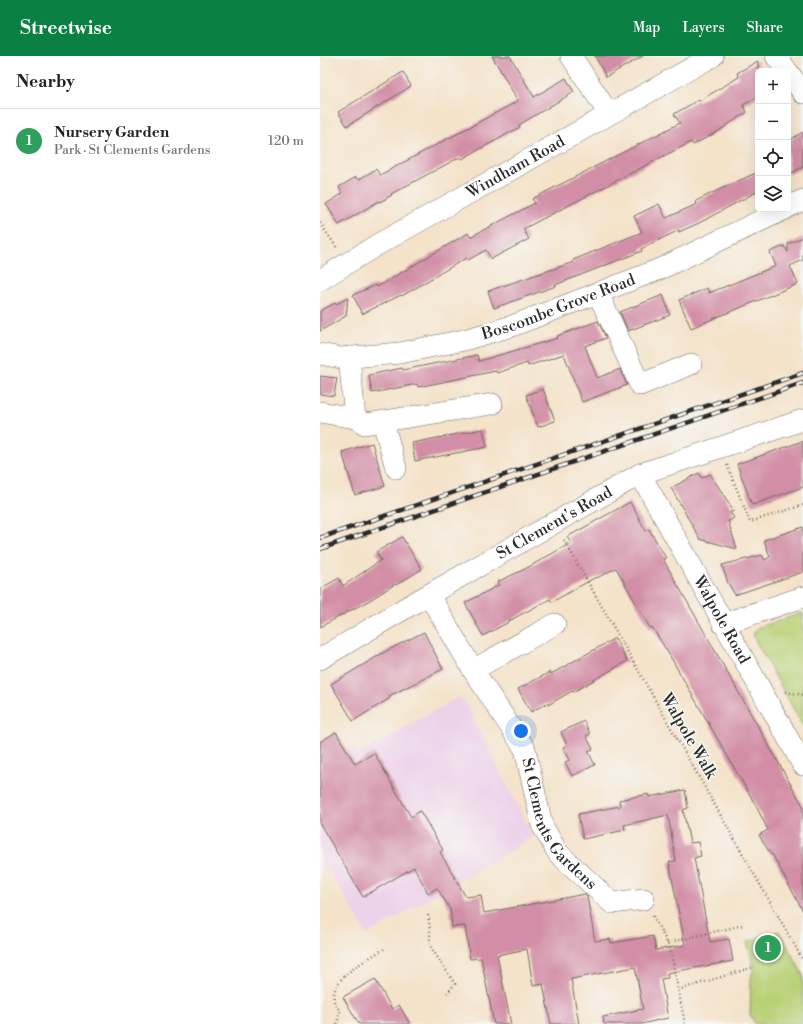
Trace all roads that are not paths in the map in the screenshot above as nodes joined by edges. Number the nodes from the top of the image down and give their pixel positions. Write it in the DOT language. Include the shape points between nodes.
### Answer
graph roads {
  1 [pos="570,56"];
  2 [pos="713,56"];
  3 [pos="776,56"];
  4 [pos="785,68"];
  5 [pos="791,76"];
  6 [pos="803,93"];
  7 [pos="609,114"];
  8 [pos="803,200"];
  9 [pos="791,206"];
  10 [pos="779,212"];
  11 [pos="320,280"];
  12 [pos="598,293"];
  13 [pos="320,354"];
  14 [pos="349,357"];
  15 [pos="691,364"];
  16 [pos="492,404"];
  17 [pos="320,412"];
  18 [pos="355,418"];
  19 [pos="803,420"];
  20 [pos="383,422"];
  21 [pos="396,468"];
  22 [pos="640,474"];
  23 [pos="429,595"];
  24 [pos="803,597"];
  25 [pos="556,624"];
  26 [pos="723,624"];
  27 [pos="320,659"];
  28 [pos="473,670"];
  29 [pos="803,765"];
  30 [pos="644,899"];
  1 -- 7 [label="street"];
  2 -- 7 [label="street, Windham Road"];
  3 -- 4 [label="street"];
  5 -- 6 [label="street"];
  7 -- 11 [label="street, Windham Road"];
  8 -- 9 [label="street"];
  10 -- 12 [label="street, Boscombe Grove Road" via="660,269"];
  12 -- 14 [label="street, Boscombe Grove Road" via="512,326 464,340 400,353"];
  12 -- 15 [label="street" via="640,385"];
  13 -- 14 [label="street, Boscombe Grove Road"];
  14 -- 18 [label="street"];
  16 -- 20 [label="street"];
  17 -- 18 [label="street"];
  18 -- 20 [label="street" via="365,424"];
  19 -- 22 [label="street, St Clement's Road"];
  20 -- 21 [label="street"];
  22 -- 23 [label="street, St Clement's Road"];
  22 -- 26 [label="street, Walpole Road"];
  23 -- 27 [label="street, St Clement's Road"];
  23 -- 28 [label="street, St Clements Gardens"];
  24 -- 26 [label="street"];
  25 -- 28 [label="street"];
  26 -- 29 [label="street, Walpole Road"];
  28 -- 30 [label="street, St Clements Gardens" via="525,749 542,825 558,853 612,903"];
}
